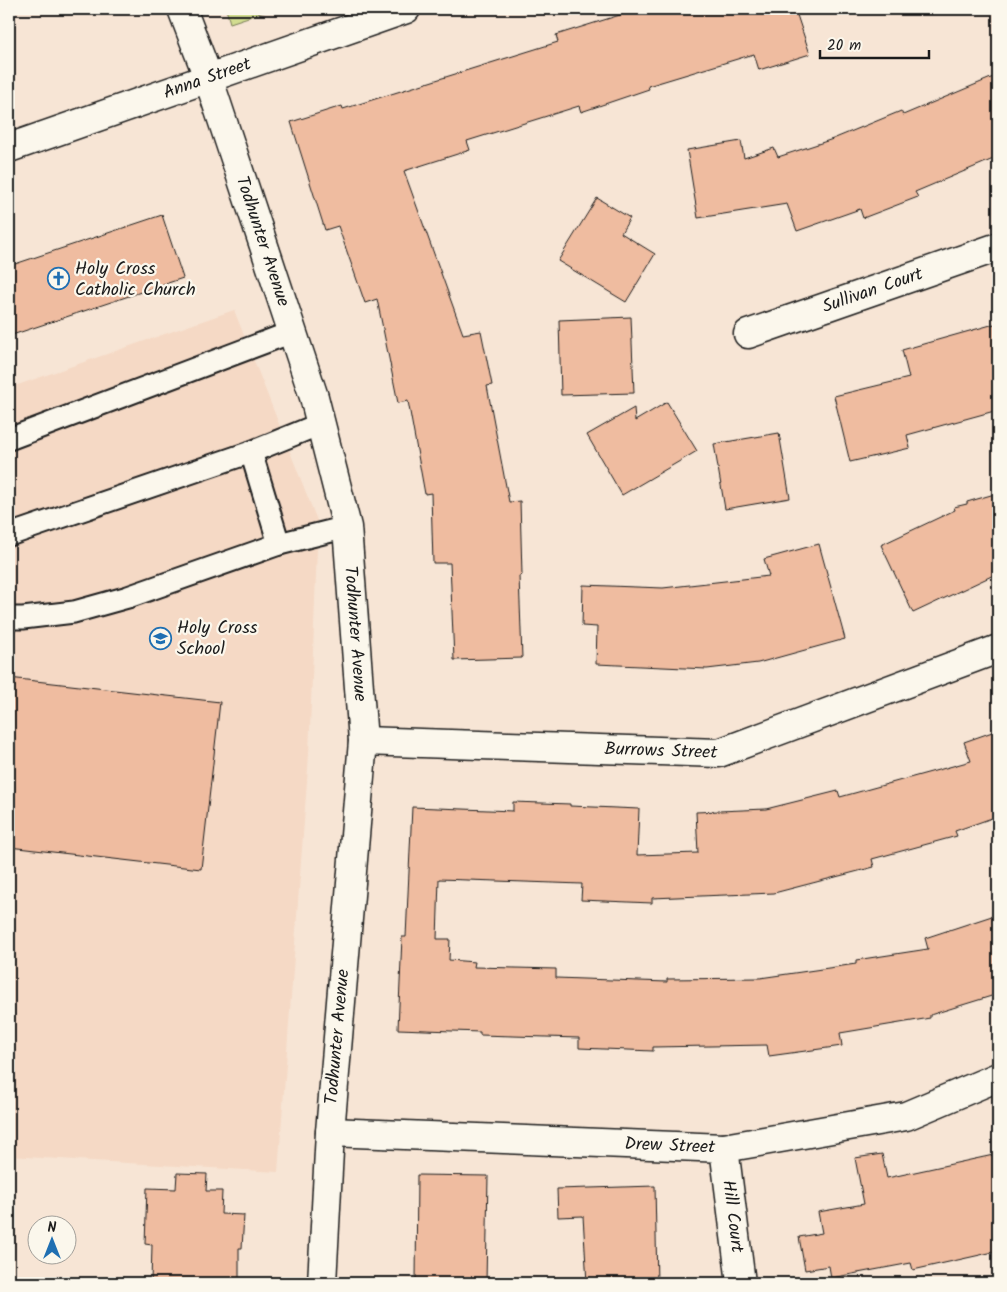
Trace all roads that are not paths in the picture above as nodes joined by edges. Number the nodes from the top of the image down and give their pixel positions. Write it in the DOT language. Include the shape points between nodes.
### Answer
graph roads {
  1 [pos="182,9"];
  2 [pos="406,9"];
  3 [pos="208,77"];
  4 [pos="9,148"];
  5 [pos="998,247"];
  6 [pos="292,332"];
  7 [pos="748,334"];
  8 [pos="320,424"];
  9 [pos="9,439"];
  10 [pos="251,452"];
  11 [pos="347,527"];
  12 [pos="9,535"];
  13 [pos="279,544"];
  14 [pos="9,618"];
  15 [pos="998,649"];
  16 [pos="363,741"];
  17 [pos="998,1077"];
  18 [pos="330,1132"];
  19 [pos="724,1148"];
  20 [pos="322,1283"];
  21 [pos="741,1283"];
  1 -- 3 [label="street, Todhunter Avenue"];
  2 -- 3 [label="street, Anna Street"];
  3 -- 4 [label="street, Anna Street"];
  3 -- 6 [label="street, Todhunter Avenue"];
  5 -- 7 [label="street, Sullivan Court"];
  6 -- 8 [label="street, Todhunter Avenue"];
  6 -- 9 [label="lane"];
  8 -- 10 [label="lane"];
  8 -- 11 [label="street, Todhunter Avenue"];
  10 -- 12 [label="lane"];
  10 -- 13 [label="lane"];
  11 -- 13 [label="lane"];
  11 -- 16 [label="street, Todhunter Avenue"];
  13 -- 14 [label="lane" via="128,597 74,612"];
  15 -- 16 [label="street, Burrows Street" via="719,753"];
  16 -- 18 [label="street, Todhunter Avenue"];
  17 -- 19 [label="street, Drew Street" via="906,1116"];
  18 -- 19 [label="street, Drew Street"];
  18 -- 20 [label="street, Todhunter Avenue"];
  19 -- 21 [label="street, Hill Court"];
}
